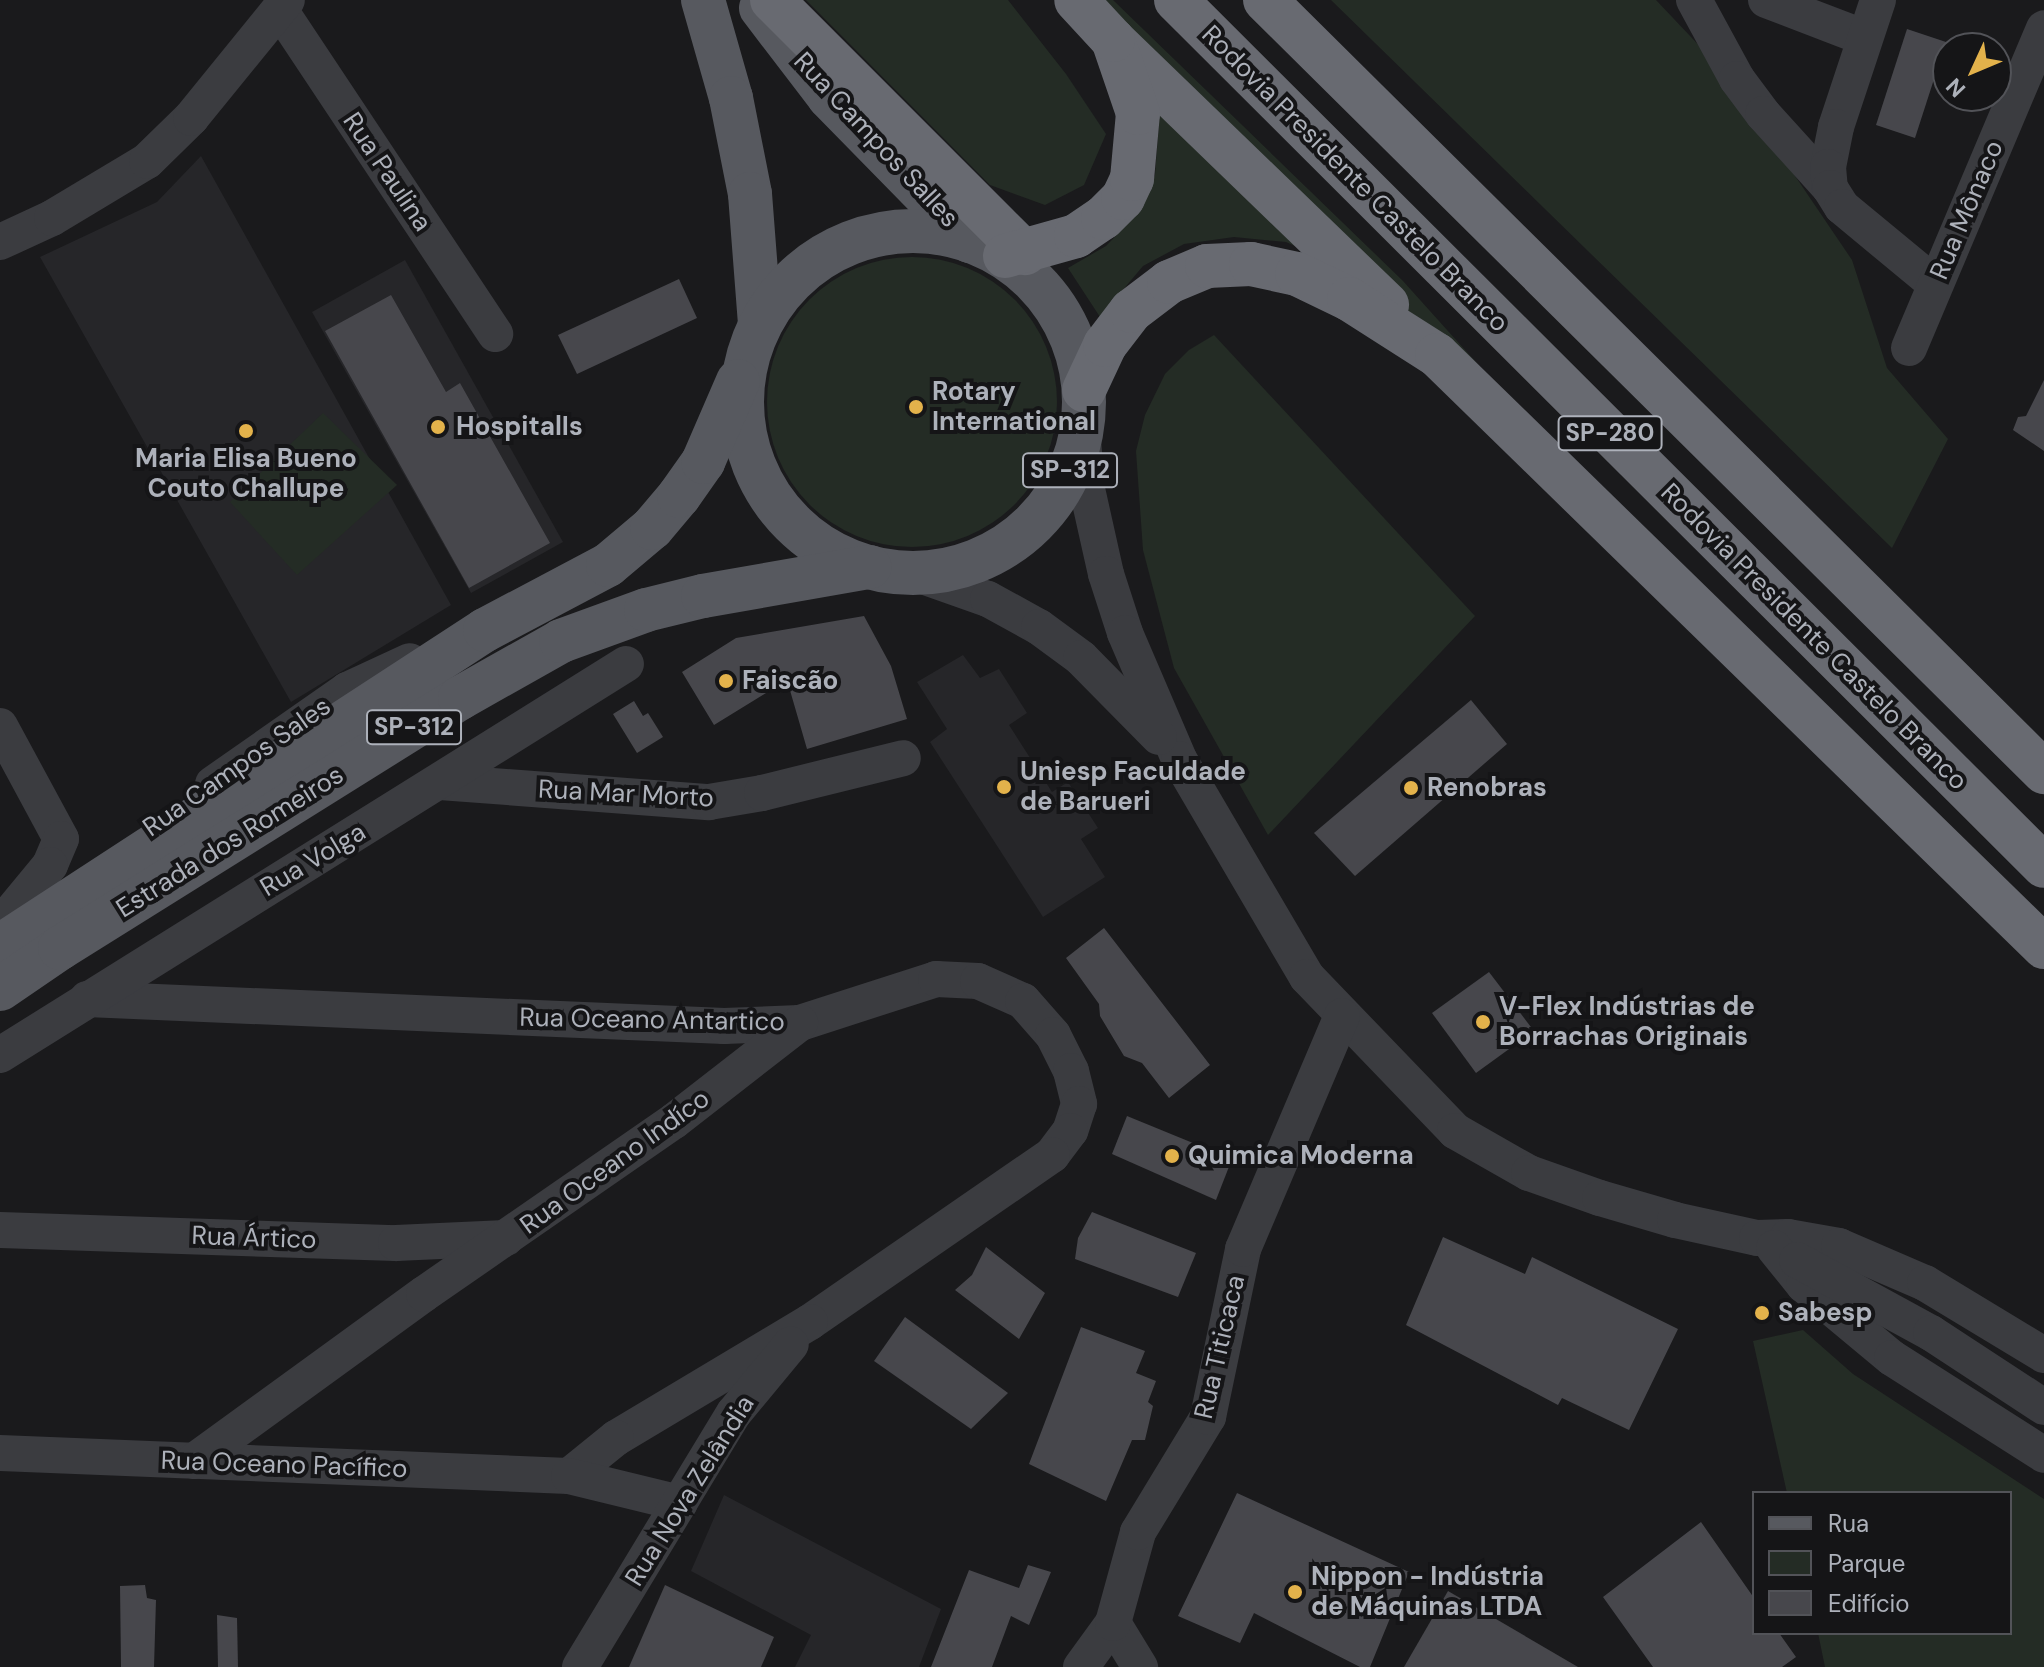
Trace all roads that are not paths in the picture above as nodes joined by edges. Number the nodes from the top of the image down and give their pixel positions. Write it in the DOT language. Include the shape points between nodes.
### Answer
graph roads {
  1 [pos="703,0"];
  2 [pos="755,0"];
  3 [pos="772,0"];
  4 [pos="1076,0"];
  5 [pos="1176,0"];
  6 [pos="1265,0"];
  7 [pos="1694,0"];
  8 [pos="1766,0"];
  9 [pos="1878,0"];
  10 [pos="283,5"];
  11 [pos="2044,28"];
  12 [pos="1863,37"];
  13 [pos="1113,40"];
  14 [pos="1830,188"];
  15 [pos="1,237"];
  16 [pos="1000,250"];
  17 [pos="1935,284"];
  18 [pos="495,334"];
  19 [pos="753,344"];
  20 [pos="1909,348"];
  21 [pos="1437,355"];
  22 [pos="1083,409"];
  23 [pos="870,567"];
  24 [pos="914,573"];
  25 [pos="626,664"];
  26 [pos="5,746"];
  27 [pos="903,758"];
  28 [pos="1179,759"];
  29 [pos="2044,772"];
  30 [pos="440,782"];
  31 [pos="2044,866"];
  32 [pos="1,931"];
  33 [pos="2044,947"];
  34 [pos="0,989"];
  35 [pos="87,999"];
  36 [pos="1342,1016"];
  37 [pos="800,1023"];
  38 [pos="0,1055"];
  39 [pos="0,1230"];
  40 [pos="508,1238"];
  41 [pos="396,1243"];
  42 [pos="1766,1243"];
  43 [pos="424,1294"];
  44 [pos="810,1322"];
  45 [pos="2044,1355"];
  46 [pos="2044,1407"];
  47 [pos="0,1453"];
  48 [pos="2044,1455"];
  49 [pos="194,1461"];
  50 [pos="569,1476"];
  51 [pos="680,1503"];
  52 [pos="1113,1623"];
  53 [pos="1137,1666"];
  54 [pos="580,1667"];
  55 [pos="1081,1667"];
  1 -- 19 [label="main road, SP-312" via="747,180"];
  2 -- 16 [label="main road, Rua Campos Salles" via="829,97"];
  3 -- 16 [label="highway"];
  4 -- 13 [label="highway"];
  5 -- 31 [label="highway, Rodovia Presidente Castelo Branco / SP-280"];
  6 -- 29 [label="highway, SP-280"];
  7 -- 14 [label="street" via="1737,79"];
  8 -- 12 [label="street"];
  9 -- 12 [label="street"];
  10 -- 15 [label="street" via="191,118 147,161 52,218"];
  10 -- 18 [label="street, Rua Paulina"];
  11 -- 17 [label="street, Rua Mônaco"];
  12 -- 14 [label="street" via="1836,127 1828,167"];
  13 -- 16 [label="highway" via="1138,113 1132,179 1123,198 1076,236"];
  13 -- 21 [label="highway"];
  14 -- 17 [label="street" via="1842,207"];
  16 -- 19 [label="main road, Estrada dos Romeiros" via="934,232 904,231 834,249 779,295"];
  16 -- 22 [label="main road, Rua Campos Salles" via="1052,303 1078,359"];
  17 -- 20 [label="street, Rua Mônaco"];
  19 -- 23 [label="main road" via="742,396 744,429 767,491 811,539"];
  19 -- 32 [label="main road, Estrada dos Romeiros / SP-312" via="703,462 652,528 590,577 485,630"];
  21 -- 22 [label="highway" via="1349,299 1297,274 1251,264 1207,266 1169,282 1131,311 1105,345"];
  21 -- 33 [label="highway"];
  22 -- 24 [label="main road, SP-312" via="1064,483 1037,520 1011,543 981,559 948,570"];
  22 -- 28 [label="street" via="1087,489 1106,574"];
  23 -- 24 [label="main road, SP-312"];
  23 -- 34 [label="main road, Estrada dos Romeiros / SP-312" via="703,596 561,641 420,723"];
  24 -- 28 [label="street" via="988,599 1039,627 1120,693"];
  25 -- 30 [label="street, Rua Volga"];
  26 -- 32 [label="street" via="61,839 50,865"];
  27 -- 30 [label="street, Rua Mar Morto" via="709,802"];
  28 -- 36 [label="street" via="1307,977"];
  30 -- 35 [label="street, Rua Volga"];
  35 -- 37 [label="street, Rua Oceano Antartico" via="724,1026"];
  35 -- 38 [label="street, Rua Volga"];
  36 -- 42 [label="street" via="1455,1131 1498,1158 1600,1198"];
  36 -- 52 [label="street, Rua Titicaca" via="1243,1249 1208,1417 1138,1532"];
  37 -- 40 [label="street, Rua Oceano Indíco" via="674,1121"];
  37 -- 44 [label="street, Rua Oceano Antartico" via="936,979 978,981 1023,1001 1053,1035 1071,1071 1079,1104 1070,1131 1052,1155"];
  39 -- 41 [label="street, Rua Ártico"];
  40 -- 41 [label="street, Rua Ártico"];
  40 -- 43 [label="street, Rua Oceano Indíco"];
  41 -- 43 [label="street" via="421,1273"];
  42 -- 45 [label="street" via="1815,1240 1870,1258 1925,1283"];
  42 -- 46 [label="street" via="1931,1333"];
  42 -- 48 [label="street" via="1830,1310 1892,1358"];
  43 -- 49 [label="street, Rua Oceano Indíco"];
  44 -- 50 [label="street" via="616,1438"];
  44 -- 51 [label="street, Rua Nova Zelândia" via="734,1413"];
  47 -- 49 [label="street, Rua Oceano Pacífico"];
  49 -- 50 [label="street, Rua Oceano Pacífico"];
  50 -- 51 [label="street, Rua Oceano Pacífico"];
  51 -- 54 [label="street, Rua Nova Zelândia"];
  52 -- 53 [label="street"];
  52 -- 55 [label="street, Rua Titicaca"];
}
